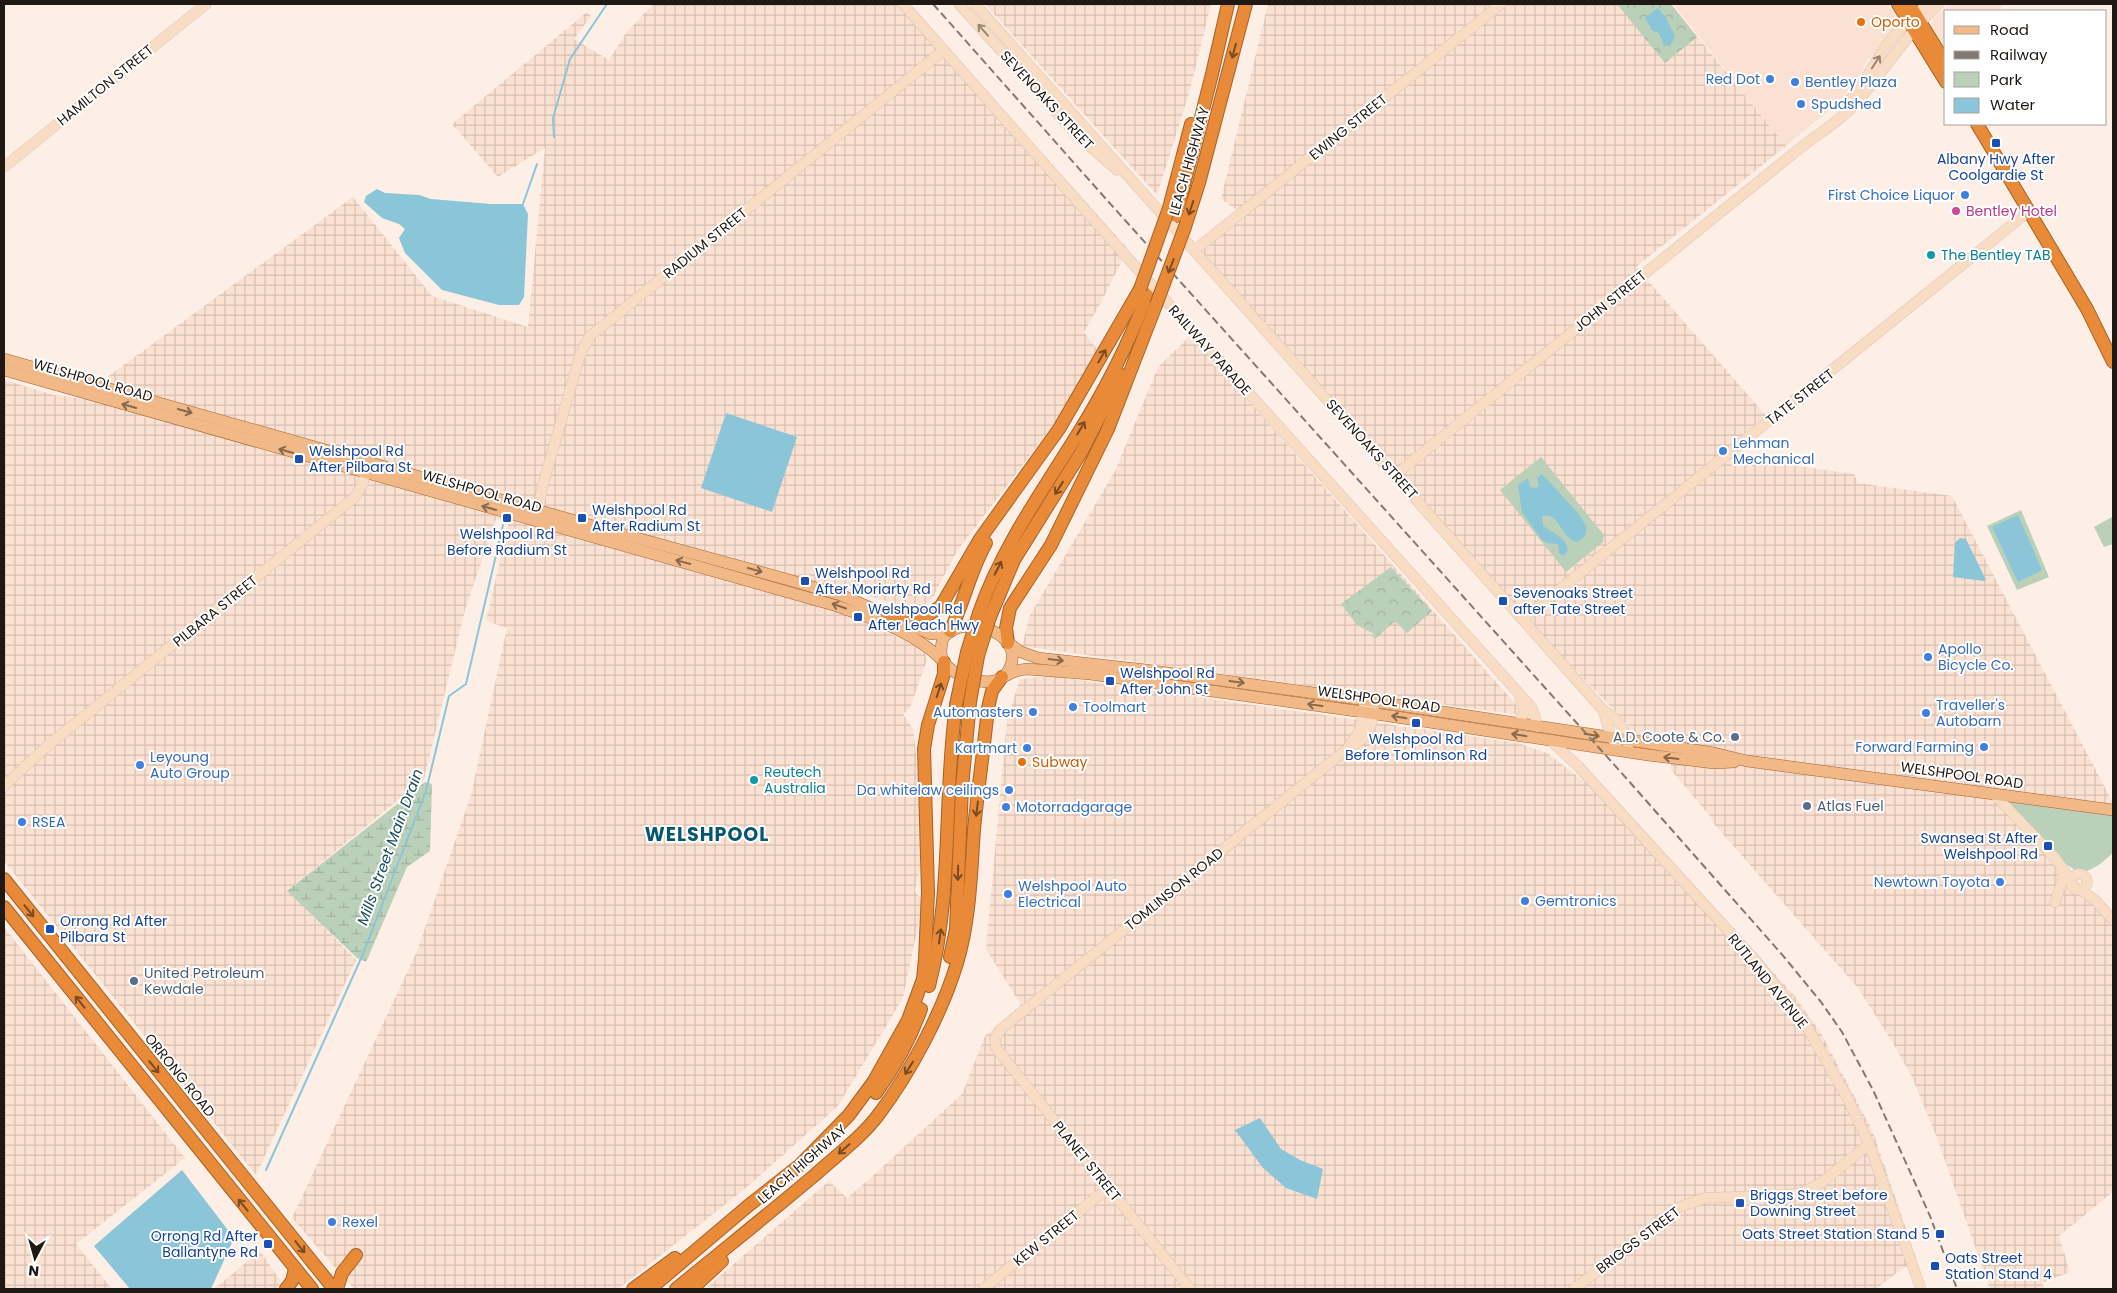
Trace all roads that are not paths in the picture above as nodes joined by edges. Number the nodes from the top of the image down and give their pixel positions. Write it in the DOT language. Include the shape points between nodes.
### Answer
graph roads {
  1 [pos="206,4"];
  2 [pos="903,4"];
  3 [pos="959,4"];
  4 [pos="975,4"];
  5 [pos="1220,4"];
  6 [pos="1228,4"];
  7 [pos="1246,4"];
  8 [pos="1501,4"];
  9 [pos="1898,4"];
  10 [pos="1928,4"];
  11 [pos="1938,4"];
  12 [pos="969,9"];
  13 [pos="1914,18"];
  14 [pos="944,50"];
  15 [pos="1944,61"];
  16 [pos="1944,78"];
  17 [pos="1204,107"];
  18 [pos="1978,125"];
  19 [pos="4,167"];
  20 [pos="1141,190"];
  21 [pos="1173,195"];
  22 [pos="2029,211"];
  23 [pos="1172,212"];
  24 [pos="1195,250"];
  25 [pos="1144,292"];
  26 [pos="1149,322"];
  27 [pos="2112,356"];
  28 [pos="4,358"];
  29 [pos="4,370"];
  30 [pos="368,468"];
  31 [pos="1030,470"];
  32 [pos="1395,475"];
  33 [pos="535,515"];
  34 [pos="782,578"];
  35 [pos="801,595"];
  36 [pos="887,614"];
  37 [pos="985,615"];
  38 [pos="1523,619"];
  39 [pos="950,632"];
  40 [pos="1010,644"];
  41 [pos="943,662"];
  42 [pos="1004,676"];
  43 [pos="1519,695"];
  44 [pos="1369,706"];
  45 [pos="1602,709"];
  46 [pos="1519,724"];
  47 [pos="1538,727"];
  48 [pos="1610,738"];
  49 [pos="1550,740"];
  50 [pos="1580,744"];
  51 [pos="46,747"];
  52 [pos="1625,747"];
  53 [pos="1578,766"];
  54 [pos="4,778"];
  55 [pos="4,786"];
  56 [pos="1995,795"];
  57 [pos="2113,810"];
  58 [pos="2056,859"];
  59 [pos="2063,869"];
  60 [pos="2081,874"];
  61 [pos="4,879"];
  62 [pos="2071,881"];
  63 [pos="2084,887"];
  64 [pos="2055,902"];
  65 [pos="4,907"];
  66 [pos="2113,920"];
  67 [pos="1000,1030"];
  68 [pos="924,1040"];
  69 [pos="1869,1144"];
  70 [pos="800,1165"];
  71 [pos="1109,1188"];
  72 [pos="779,1205"];
  73 [pos="748,1206"];
  74 [pos="356,1255"];
  75 [pos="295,1269"];
  76 [pos="286,1289"];
  77 [pos="312,1289"];
  78 [pos="336,1289"];
  79 [pos="633,1289"];
  80 [pos="650,1289"];
  81 [pos="676,1289"];
  82 [pos="692,1289"];
  83 [pos="983,1289"];
  84 [pos="1190,1289"];
  85 [pos="1574,1289"];
  86 [pos="1921,1289"];
  1 -- 19 [label="street, HAMILTON STREET"];
  2 -- 14 [label="street, RAILWAY PARADE"];
  3 -- 12 [label="street, SEVENOAKS STREET"];
  4 -- 20 [label="street, SEVENOAKS STREET"];
  5 -- 21 [label="highway"];
  6 -- 17 [label="highway"];
  7 -- 26 [label="highway, LEACH HIGHWAY, one-way, bridge" via="1199,183"];
  8 -- 24 [label="street, EWING STREET"];
  9 -- 13 [label="highway"];
  10 -- 13 [label="street"];
  11 -- 13 [label="street"];
  20 -- 12 [label="street, SEVENOAKS STREET, one-way" via="1075,133"];
  13 -- 15 [label="highway"];
  13 -- 16 [label="highway"];
  13 -- 32 [label="street, JOHN STREET" via="1887,44 1852,98 1825,128"];
  14 -- 33 [label="street, RADIUM STREET" via="589,337 580,356"];
  14 -- 43 [label="street, RAILWAY PARADE"];
  17 -- 21 [label="highway"];
  17 -- 23 [label="highway"];
  18 -- 22 [label="highway"];
  20 -- 24 [label="street, SEVENOAKS STREET"];
  21 -- 23 [label="highway"];
  22 -- 27 [label="highway"];
  22 -- 38 [label="street, TATE STREET"];
  23 -- 25 [label="highway"];
  24 -- 32 [label="street, SEVENOAKS STREET"];
  31 -- 25 [label="highway, one-way"];
  37 -- 25 [label="highway, one-way" via="987,590 1015,535 1128,344"];
  26 -- 37 [label="highway, one-way" via="1082,451 1014,560"];
  26 -- 40 [label="highway" via="1108,429 1074,500 1051,545 1010,608 1006,628"];
  28 -- 30 [label="main road, WELSHPOOL ROAD, one-way"];
  30 -- 29 [label="main road, WELSHPOOL ROAD, one-way"];
  30 -- 33 [label="main road, WELSHPOOL ROAD"];
  30 -- 51 [label="street, PILBARA STREET" via="359,492 345,505"];
  31 -- 36 [label="highway" via="980,539 941,606 928,615 918,617"];
  31 -- 39 [label="highway" via="982,550"];
  32 -- 38 [label="street, SEVENOAKS STREET"];
  33 -- 34 [label="main road, WELSHPOOL ROAD, one-way"];
  35 -- 33 [label="main road, WELSHPOOL ROAD, one-way"];
  34 -- 35 [label="main road" via="784,585"];
  34 -- 36 [label="main road, WELSHPOOL ROAD" via="841,595"];
  41 -- 35 [label="main road, WELSHPOOL ROAD, one-way" via="928,646 901,630"];
  36 -- 39 [label="main road, WELSHPOOL ROAD" via="929,634"];
  37 -- 68 [label="highway, one-way, bridge" via="970,702 962,787 956,929 942,989"];
  70 -- 37 [label="highway, one-way, bridge" via="848,1127 870,1102 913,1030 926,995 937,956 947,870 950,747 956,705 967,652"];
  38 -- 45 [label="street, SEVENOAKS STREET"];
  39 -- 40 [label="main road" via="963,626 976,626"];
  39 -- 41 [label="main road" via="942,641"];
  40 -- 42 [label="main road" via="1013,661"];
  40 -- 44 [label="main road, WELSHPOOL ROAD, one-way" via="1038,658 1146,670"];
  41 -- 42 [label="main road" via="954,671 974,679 989,681"];
  70 -- 41 [label="highway, one-way" via="849,1115 874,1081 908,1020 922,979 928,892 924,750 928,724 944,674"];
  44 -- 42 [label="main road, WELSHPOOL ROAD, one-way" via="1090,674 1027,669"];
  42 -- 68 [label="highway, one-way" via="992,691 988,708 962,942 957,964"];
  43 -- 46 [label="street" via="1524,716"];
  43 -- 47 [label="street, RAILWAY PARADE" via="1534,712"];
  44 -- 46 [label="main road, WELSHPOOL ROAD"];
  49 -- 44 [label="main road, WELSHPOOL ROAD, one-way"];
  44 -- 67 [label="street, TOMLINSON ROAD" via="1368,735"];
  45 -- 48 [label="street, SEVENOAKS STREET"];
  45 -- 52 [label="street, SEVENOAKS STREET" via="1626,731"];
  46 -- 47 [label="main road, WELSHPOOL ROAD"];
  47 -- 48 [label="main road, WELSHPOOL ROAD, one-way"];
  48 -- 52 [label="main road, WELSHPOOL ROAD"];
  49 -- 50 [label="main road, WELSHPOOL ROAD"];
  49 -- 53 [label="street, RUTLAND AVENUE"];
  50 -- 52 [label="main road, WELSHPOOL ROAD"];
  50 -- 53 [label="street" via="1576,754"];
  51 -- 54 [label="street, PILBARA STREET"];
  51 -- 55 [label="street, PILBARA STREET"];
  52 -- 56 [label="main road, WELSHPOOL ROAD" via="1714,753 1747,761"];
  53 -- 69 [label="street, RUTLAND AVENUE" via="1784,996 1819,1046"];
  56 -- 57 [label="main road, WELSHPOOL ROAD"];
  56 -- 58 [label="street"];
  58 -- 59 [label="street"];
  58 -- 60 [label="street"];
  59 -- 62 [label="street"];
  59 -- 64 [label="street"];
  60 -- 62 [label="street"];
  60 -- 63 [label="street" via="2086,877"];
  61 -- 78 [label="highway, ORRONG ROAD, one-way"];
  62 -- 63 [label="street" via="2074,888"];
  63 -- 66 [label="street"];
  75 -- 65 [label="highway, one-way"];
  67 -- 71 [label="street, PLANET STREET" via="995,1039 996,1048"];
  68 -- 72 [label="highway, LEACH HIGHWAY, one-way" via="879,1115"];
  69 -- 85 [label="street, BRIGGS STREET" via="1821,1183 1801,1193 1705,1198 1676,1208"];
  69 -- 86 [label="street, RUTLAND AVENUE"];
  70 -- 73 [label="highway, LEACH HIGHWAY"];
  71 -- 83 [label="street, KEW STREET"];
  71 -- 84 [label="street, PLANET STREET"];
  72 -- 81 [label="highway, LEACH HIGHWAY"];
  72 -- 82 [label="highway"];
  73 -- 79 [label="highway"];
  73 -- 80 [label="highway, LEACH HIGHWAY"];
  74 -- 78 [label="highway" via="342,1273"];
  75 -- 76 [label="highway"];
  75 -- 77 [label="highway"];
}
